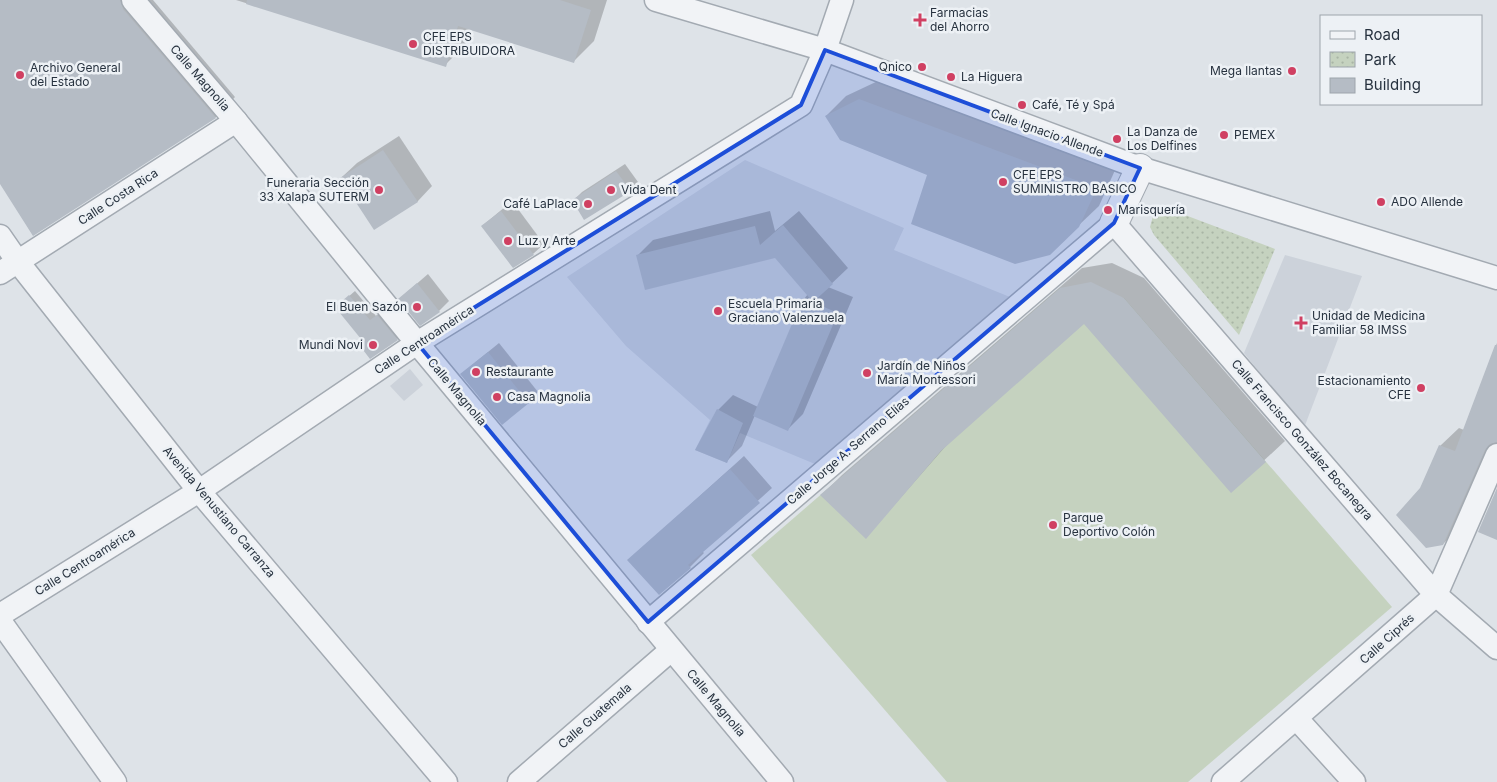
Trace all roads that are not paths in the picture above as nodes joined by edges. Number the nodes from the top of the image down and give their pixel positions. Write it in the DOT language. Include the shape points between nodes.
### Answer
graph roads {
  1 [pos="133,0"];
  2 [pos="656,0"];
  3 [pos="841,0"];
  4 [pos="825,50"];
  5 [pos="236,120"];
  6 [pos="1140,168"];
  7 [pos="1114,223"];
  8 [pos="0,236"];
  9 [pos="9,268"];
  10 [pos="1497,278"];
  11 [pos="417,343"];
  12 [pos="1497,455"];
  13 [pos="199,491"];
  14 [pos="1436,595"];
  15 [pos="0,615"];
  16 [pos="0,620"];
  17 [pos="648,622"];
  18 [pos="1497,648"];
  19 [pos="671,650"];
  20 [pos="1297,719"];
  21 [pos="115,782"];
  22 [pos="446,782"];
  23 [pos="519,782"];
  24 [pos="782,782"];
  25 [pos="1223,782"];
  26 [pos="1354,782"];
  1 -- 5 [label="street, Calle Magnolia"];
  2 -- 4 [label="street, Calle Ignacio Allende"];
  3 -- 4 [label="street, Calle Centroamérica"];
  4 -- 6 [label="street, Calle Ignacio Allende"];
  4 -- 11 [label="street, Calle Centroamérica" via="802,105"];
  5 -- 9 [label="street, Calle Costa Rica"];
  5 -- 11 [label="street, Calle Magnolia"];
  6 -- 7 [label="street, Calle Jorge A. Serrano Elías"];
  6 -- 10 [label="street, Calle Ignacio Allende"];
  7 -- 14 [label="street, Calle Francisco González Bocanegra"];
  7 -- 17 [label="street, Calle Jorge A. Serrano Elías"];
  8 -- 9 [label="street, Avenida Venustiano Carranza"];
  9 -- 13 [label="street, Avenida Venustiano Carranza"];
  11 -- 13 [label="street, Calle Centroamérica"];
  11 -- 17 [label="street, Calle Magnolia"];
  12 -- 14 [label="street, Calle Ciprés"];
  13 -- 15 [label="street, Calle Centroamérica"];
  13 -- 22 [label="street, Avenida Venustiano Carranza"];
  14 -- 18 [label="street, Calle Francisco González Bocanegra"];
  14 -- 20 [label="street, Calle Ciprés"];
  16 -- 21 [label="street"];
  17 -- 19 [label="street, Calle Magnolia"];
  19 -- 23 [label="street, Calle Guatemala"];
  19 -- 24 [label="street, Calle Magnolia"];
  20 -- 25 [label="street, Calle Ciprés"];
  20 -- 26 [label="street"];
}
